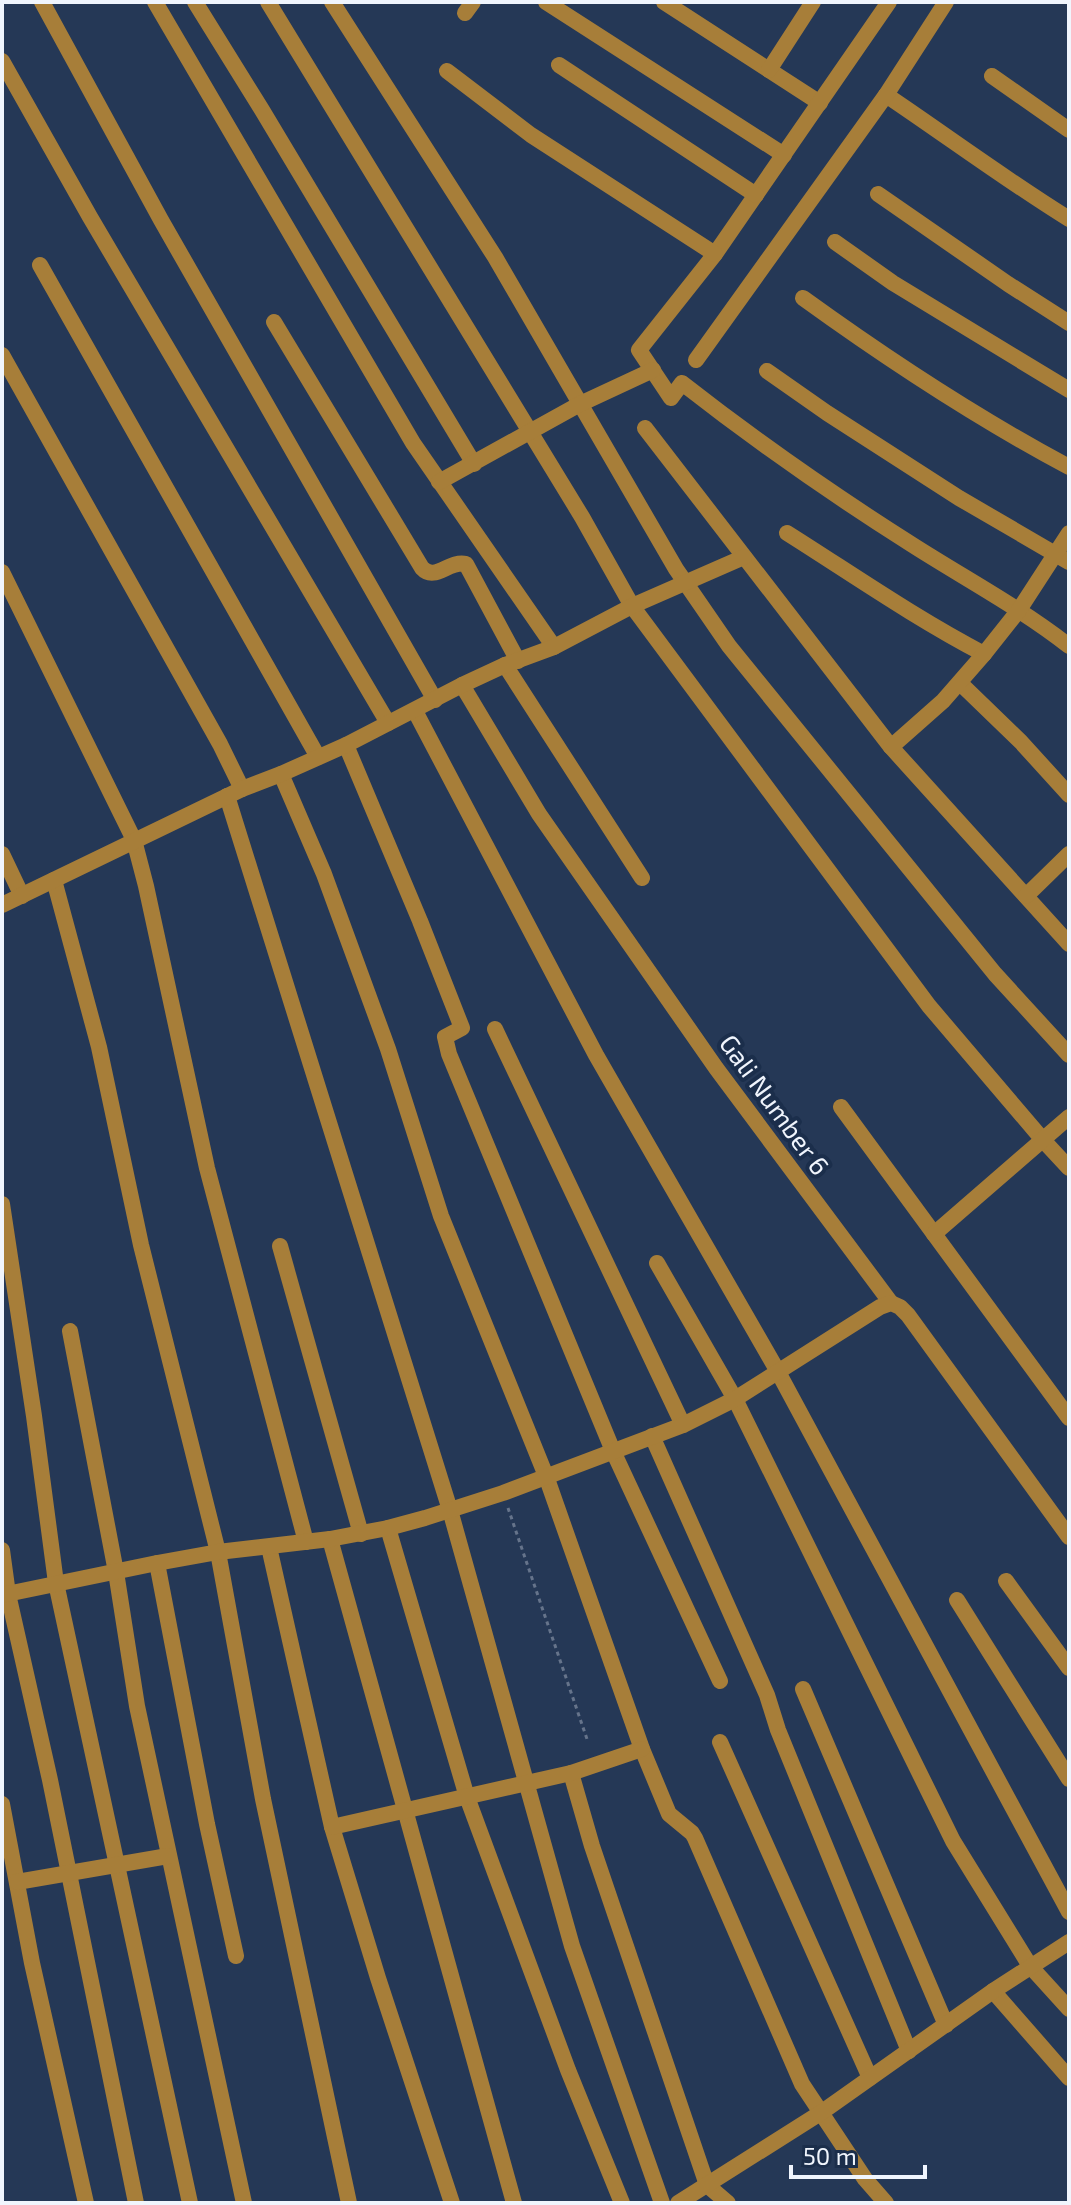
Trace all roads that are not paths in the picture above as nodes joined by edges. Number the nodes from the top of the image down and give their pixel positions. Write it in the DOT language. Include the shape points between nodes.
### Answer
graph roads {
  1 [pos="42,2"];
  2 [pos="155,2"];
  3 [pos="195,2"];
  4 [pos="268,2"];
  5 [pos="332,2"];
  6 [pos="546,2"];
  7 [pos="664,2"];
  8 [pos="889,2"];
  9 [pos="946,2"];
  10 [pos="807,4"];
  11 [pos="2,61"];
  12 [pos="559,65"];
  13 [pos="769,70"];
  14 [pos="447,71"];
  15 [pos="992,76"];
  16 [pos="886,95"];
  17 [pos="820,103"];
  18 [pos="1069,130"];
  19 [pos="784,155"];
  20 [pos="878,194"];
  21 [pos="756,195"];
  22 [pos="1069,219"];
  23 [pos="835,242"];
  24 [pos="715,254"];
  25 [pos="40,265"];
  26 [pos="803,298"];
  27 [pos="274,322"];
  28 [pos="1069,323"];
  29 [pos="2,355"];
  30 [pos="696,360"];
  31 [pos="653,370"];
  32 [pos="767,371"];
  33 [pos="1069,390"];
  34 [pos="580,404"];
  35 [pos="645,428"];
  36 [pos="530,432"];
  37 [pos="474,464"];
  38 [pos="1069,467"];
  39 [pos="439,482"];
  40 [pos="787,533"];
  41 [pos="1069,533"];
  42 [pos="744,557"];
  43 [pos="1062,557"];
  44 [pos="2,572"];
  45 [pos="686,583"];
  46 [pos="632,606"];
  47 [pos="1019,610"];
  48 [pos="1069,646"];
  49 [pos="554,647"];
  50 [pos="984,654"];
  51 [pos="512,663"];
  52 [pos="960,683"];
  53 [pos="462,685"];
  54 [pos="435,700"];
  55 [pos="415,711"];
  56 [pos="388,723"];
  57 [pos="346,745"];
  58 [pos="891,747"];
  59 [pos="318,757"];
  60 [pos="281,774"];
  61 [pos="234,792"];
  62 [pos="1069,795"];
  63 [pos="134,840"];
  64 [pos="2,854"];
  65 [pos="1069,854"];
  66 [pos="642,878"];
  67 [pos="54,880"];
  68 [pos="22,896"];
  69 [pos="1026,896"];
  70 [pos="2,905"];
  71 [pos="1069,944"];
  72 [pos="495,1029"];
  73 [pos="1069,1055"];
  74 [pos="841,1107"];
  75 [pos="1069,1117"];
  76 [pos="1043,1140"];
  77 [pos="1069,1168"];
  78 [pos="2,1204"];
  79 [pos="934,1234"];
  80 [pos="280,1246"];
  81 [pos="657,1263"];
  82 [pos="891,1303"];
  83 [pos="70,1331"];
  84 [pos="777,1370"];
  85 [pos="735,1399"];
  86 [pos="1069,1418"];
  87 [pos="683,1425"];
  88 [pos="652,1436"];
  89 [pos="613,1451"];
  90 [pos="546,1476"];
  91 [pos="450,1510"];
  92 [pos="388,1528"];
  93 [pos="361,1534"];
  94 [pos="1069,1537"];
  95 [pos="330,1539"];
  96 [pos="306,1542"];
  97 [pos="269,1547"];
  98 [pos="2,1550"];
  99 [pos="218,1552"];
  100 [pos="157,1563"];
  101 [pos="116,1572"];
  102 [pos="1006,1581"];
  103 [pos="56,1583"];
  104 [pos="5,1594"];
  105 [pos="957,1600"];
  106 [pos="1069,1668"];
  107 [pos="720,1681"];
  108 [pos="803,1689"];
  109 [pos="720,1742"];
  110 [pos="642,1749"];
  111 [pos="571,1773"];
  112 [pos="1069,1779"];
  113 [pos="526,1783"];
  114 [pos="467,1797"];
  115 [pos="2,1804"];
  116 [pos="405,1811"];
  117 [pos="332,1827"];
  118 [pos="168,1856"];
  119 [pos="116,1865"];
  120 [pos="68,1873"];
  121 [pos="17,1882"];
  122 [pos="1069,1912"];
  123 [pos="1068,1944"];
  124 [pos="236,1956"];
  125 [pos="1030,1966"];
  126 [pos="993,1991"];
  127 [pos="1069,2009"];
  128 [pos="946,2025"];
  129 [pos="909,2051"];
  130 [pos="870,2078"];
  131 [pos="1069,2078"];
  132 [pos="822,2112"];
  133 [pos="707,2185"];
  134 [pos="86,2203"];
  135 [pos="136,2203"];
  136 [pos="190,2203"];
  137 [pos="244,2203"];
  138 [pos="349,2203"];
  139 [pos="452,2203"];
  140 [pos="514,2203"];
  141 [pos="622,2203"];
  142 [pos="662,2203"];
  143 [pos="678,2203"];
  144 [pos="728,2203"];
  145 [pos="886,2203"];
  1 -- 54 [label="street"];
  2 -- 39 [label="street"];
  3 -- 37 [label="street"];
  4 -- 36 [label="street"];
  5 -- 34 [label="street" via="495,257"];
  6 -- 19 [label="street"];
  7 -- 13 [label="street"];
  8 -- 17 [label="street"];
  9 -- 16 [label="street"];
  10 -- 13 [label="street"];
  11 -- 56 [label="street"];
  12 -- 21 [label="street"];
  13 -- 17 [label="street"];
  14 -- 24 [label="street" via="531,135"];
  15 -- 18 [label="street"];
  16 -- 22 [label="street"];
  16 -- 30 [label="street"];
  17 -- 19 [label="street"];
  19 -- 21 [label="street"];
  20 -- 28 [label="street"];
  21 -- 24 [label="street"];
  23 -- 33 [label="street"];
  24 -- 31 [label="street" via="639,350"];
  25 -- 59 [label="street"];
  26 -- 38 [label="street"];
  27 -- 51 [label="street" via="425,573 466,564"];
  29 -- 61 [label="street" via="220,744"];
  31 -- 34 [label="street"];
  31 -- 47 [label="street" via="671,398 682,383 820,485"];
  32 -- 43 [label="street" via="925,477"];
  34 -- 36 [label="street"];
  34 -- 45 [label="street"];
  35 -- 42 [label="street"];
  36 -- 37 [label="street"];
  36 -- 46 [label="street"];
  37 -- 39 [label="street"];
  39 -- 49 [label="street"];
  40 -- 50 [label="street" via="935,629"];
  41 -- 43 [label="street"];
  42 -- 45 [label="street"];
  42 -- 58 [label="street"];
  43 -- 47 [label="street"];
  44 -- 63 [label="street"];
  45 -- 46 [label="street"];
  45 -- 73 [label="street" via="729,646 995,974"];
  46 -- 49 [label="street"];
  46 -- 76 [label="street" via="929,1006"];
  47 -- 48 [label="street"];
  47 -- 50 [label="street"];
  49 -- 51 [label="street"];
  50 -- 52 [label="street"];
  51 -- 53 [label="street"];
  51 -- 66 [label="street"];
  52 -- 58 [label="street"];
  52 -- 62 [label="street"];
  53 -- 54 [label="street"];
  53 -- 82 [label="street, Gali Number 6" via="557,840 716,1068"];
  54 -- 55 [label="street"];
  55 -- 56 [label="street"];
  55 -- 84 [label="street" via="596,1055"];
  56 -- 57 [label="street"];
  57 -- 59 [label="street"];
  57 -- 89 [label="street" via="462,1028 445,1037 449,1054"];
  58 -- 69 [label="street"];
  59 -- 60 [label="street"];
  60 -- 61 [label="street"];
  60 -- 90 [label="street" via="358,966 441,1216"];
  61 -- 63 [label="street"];
  61 -- 91 [label="street"];
  63 -- 67 [label="street"];
  63 -- 96 [label="street" via="207,1168"];
  64 -- 68 [label="street"];
  65 -- 69 [label="street"];
  67 -- 68 [label="street"];
  67 -- 99 [label="street" via="99,1047 141,1245"];
  68 -- 70 [label="street"];
  69 -- 71 [label="street"];
  72 -- 87 [label="street"];
  74 -- 79 [label="street"];
  75 -- 76 [label="street"];
  76 -- 77 [label="street"];
  76 -- 79 [label="street"];
  78 -- 103 [label="street"];
  79 -- 86 [label="street"];
  80 -- 93 [label="street"];
  81 -- 85 [label="street"];
  82 -- 84 [label="street"];
  82 -- 94 [label="street, Gali Number 6" via="908,1315"];
  83 -- 101 [label="street"];
  84 -- 85 [label="street"];
  84 -- 122 [label="street"];
  85 -- 87 [label="street"];
  85 -- 125 [label="street" via="953,1841"];
  87 -- 88 [label="street"];
  88 -- 89 [label="street"];
  88 -- 129 [label="street" via="767,1695"];
  89 -- 90 [label="street"];
  89 -- 107 [label="street"];
  90 -- 91 [label="street"];
  90 -- 110 [label="street"];
  91 -- 92 [label="street"];
  91 -- 113 [label="street"];
  92 -- 93 [label="street"];
  92 -- 114 [label="street"];
  93 -- 95 [label="street"];
  95 -- 96 [label="street"];
  95 -- 116 [label="street"];
  96 -- 97 [label="street"];
  97 -- 99 [label="street"];
  97 -- 117 [label="street"];
  98 -- 104 [label="street"];
  99 -- 100 [label="street"];
  99 -- 138 [label="street" via="266,1814"];
  100 -- 101 [label="street"];
  100 -- 124 [label="street"];
  101 -- 103 [label="street"];
  101 -- 118 [label="street"];
  102 -- 106 [label="street"];
  103 -- 104 [label="street"];
  103 -- 119 [label="street"];
  104 -- 120 [label="street"];
  105 -- 112 [label="street"];
  108 -- 128 [label="street"];
  109 -- 130 [label="street"];
  110 -- 111 [label="street"];
  110 -- 132 [label="street" via="669,1814 695,1838 802,2084"];
  111 -- 113 [label="street"];
  111 -- 133 [label="street"];
  113 -- 114 [label="street"];
  113 -- 142 [label="street" via="572,1946"];
  114 -- 116 [label="street"];
  114 -- 141 [label="street"];
  115 -- 121 [label="street"];
  116 -- 117 [label="street"];
  116 -- 140 [label="street"];
  117 -- 139 [label="street"];
  118 -- 119 [label="street"];
  118 -- 137 [label="street"];
  119 -- 120 [label="street"];
  119 -- 136 [label="street"];
  120 -- 121 [label="street"];
  120 -- 135 [label="street"];
  121 -- 134 [label="street"];
  123 -- 125 [label="street"];
  125 -- 126 [label="street"];
  125 -- 127 [label="street"];
  126 -- 128 [label="street"];
  126 -- 131 [label="street"];
  128 -- 129 [label="street"];
  129 -- 130 [label="street"];
  130 -- 132 [label="street"];
  132 -- 133 [label="street"];
  132 -- 145 [label="street"];
  133 -- 143 [label="street"];
  133 -- 144 [label="street"];
}
